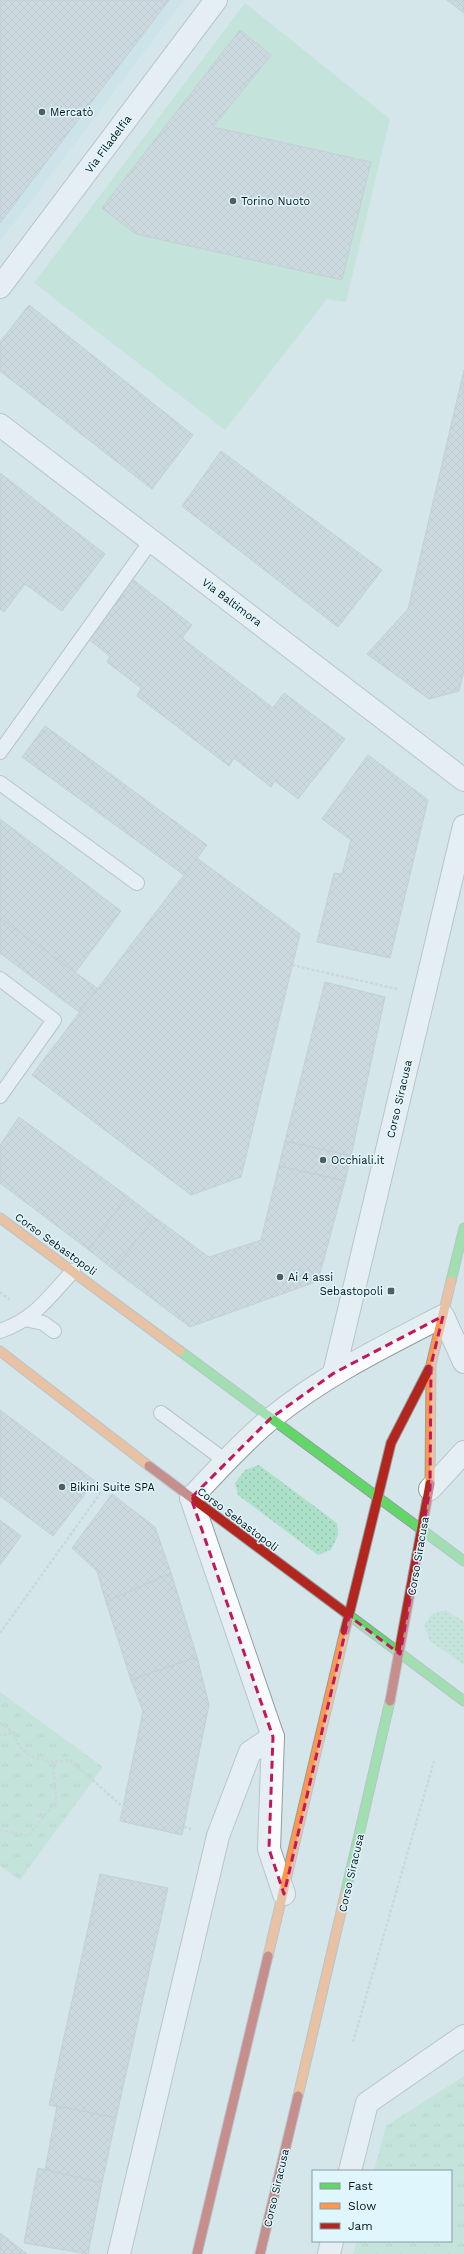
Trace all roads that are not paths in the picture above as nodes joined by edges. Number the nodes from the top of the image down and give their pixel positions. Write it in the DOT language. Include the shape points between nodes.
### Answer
graph roads {
  1 [pos="216,0"];
  2 [pos="0,288"];
  3 [pos="0,425"];
  4 [pos="151,541"];
  5 [pos="0,752"];
  6 [pos="464,780"];
  7 [pos="0,783"];
  8 [pos="464,826"];
  9 [pos="137,883"];
  10 [pos="0,979"];
  11 [pos="4,1080"];
  12 [pos="0,1096"];
  13 [pos="0,1218"];
  14 [pos="464,1228"];
  15 [pos="72,1272"];
  16 [pos="443,1316"];
  17 [pos="26,1319"];
  18 [pos="0,1331"];
  19 [pos="54,1331"];
  20 [pos="0,1351"];
  21 [pos="464,1362"];
  22 [pos="431,1365"];
  23 [pos="334,1373"];
  24 [pos="161,1413"];
  25 [pos="271,1418"];
  26 [pos="464,1452"];
  27 [pos="226,1462"];
  28 [pos="430,1489"];
  29 [pos="377,1496"];
  30 [pos="190,1498"];
  31 [pos="424,1530"];
  32 [pos="464,1561"];
  33 [pos="348,1616"];
  34 [pos="400,1654"];
  35 [pos="464,1700"];
  36 [pos="273,1736"];
  37 [pos="284,1894"];
  38 [pos="464,2036"];
  39 [pos="350,2170"];
  40 [pos="332,2242"];
  41 [pos="119,2254"];
  42 [pos="197,2254"];
  43 [pos="260,2254"];
  44 [pos="328,2254"];
  1 -- 2 [label="street, Via Filadelfia"];
  3 -- 4 [label="street, Via Baltimora"];
  4 -- 5 [label="lane"];
  4 -- 6 [label="street, Via Baltimora"];
  7 -- 9 [label="lane"];
  8 -- 23 [label="street, Corso Siracusa"];
  10 -- 11 [label="lane" via="54,1020"];
  11 -- 12 [label="lane"];
  13 -- 15 [label="main road, Corso Sebastopoli"];
  14 -- 16 [label="main road, Corso Siracusa"];
  15 -- 17 [label="lane" via="38,1310"];
  15 -- 25 [label="main road, Corso Sebastopoli"];
  16 -- 21 [label="street"];
  16 -- 22 [label="main road, Corso Siracusa"];
  16 -- 23 [label="street"];
  17 -- 18 [label="lane" via="18,1325"];
  17 -- 19 [label="lane" via="43,1323"];
  20 -- 30 [label="main road, Corso Sebastopoli"];
  22 -- 28 [label="main road, Corso Siracusa"];
  22 -- 29 [label="main road, Corso Siracusa" via="391,1443"];
  23 -- 25 [label="street"];
  24 -- 27 [label="lane"];
  25 -- 27 [label="street"];
  25 -- 29 [label="main road, Corso Sebastopoli"];
  26 -- 28 [label="street"];
  27 -- 30 [label="street"];
  28 -- 31 [label="main road, Corso Siracusa"];
  29 -- 31 [label="main road, Corso Sebastopoli"];
  29 -- 33 [label="main road, Corso Siracusa"];
  30 -- 33 [label="main road, Corso Sebastopoli"];
  30 -- 36 [label="street"];
  31 -- 32 [label="main road, Corso Sebastopoli"];
  31 -- 34 [label="main road, Corso Siracusa"];
  33 -- 34 [label="main road, Corso Sebastopoli"];
  33 -- 37 [label="main road, Corso Siracusa"];
  34 -- 35 [label="main road, Corso Sebastopoli"];
  34 -- 43 [label="main road, Corso Siracusa" via="377,1762"];
  36 -- 37 [label="street" via="269,1849"];
  36 -- 41 [label="street" via="250,1752 218,1836"];
  37 -- 42 [label="main road, Corso Siracusa"];
  38 -- 39 [label="street" via="367,2103"];
  40 -- 44 [label="street"];
}
